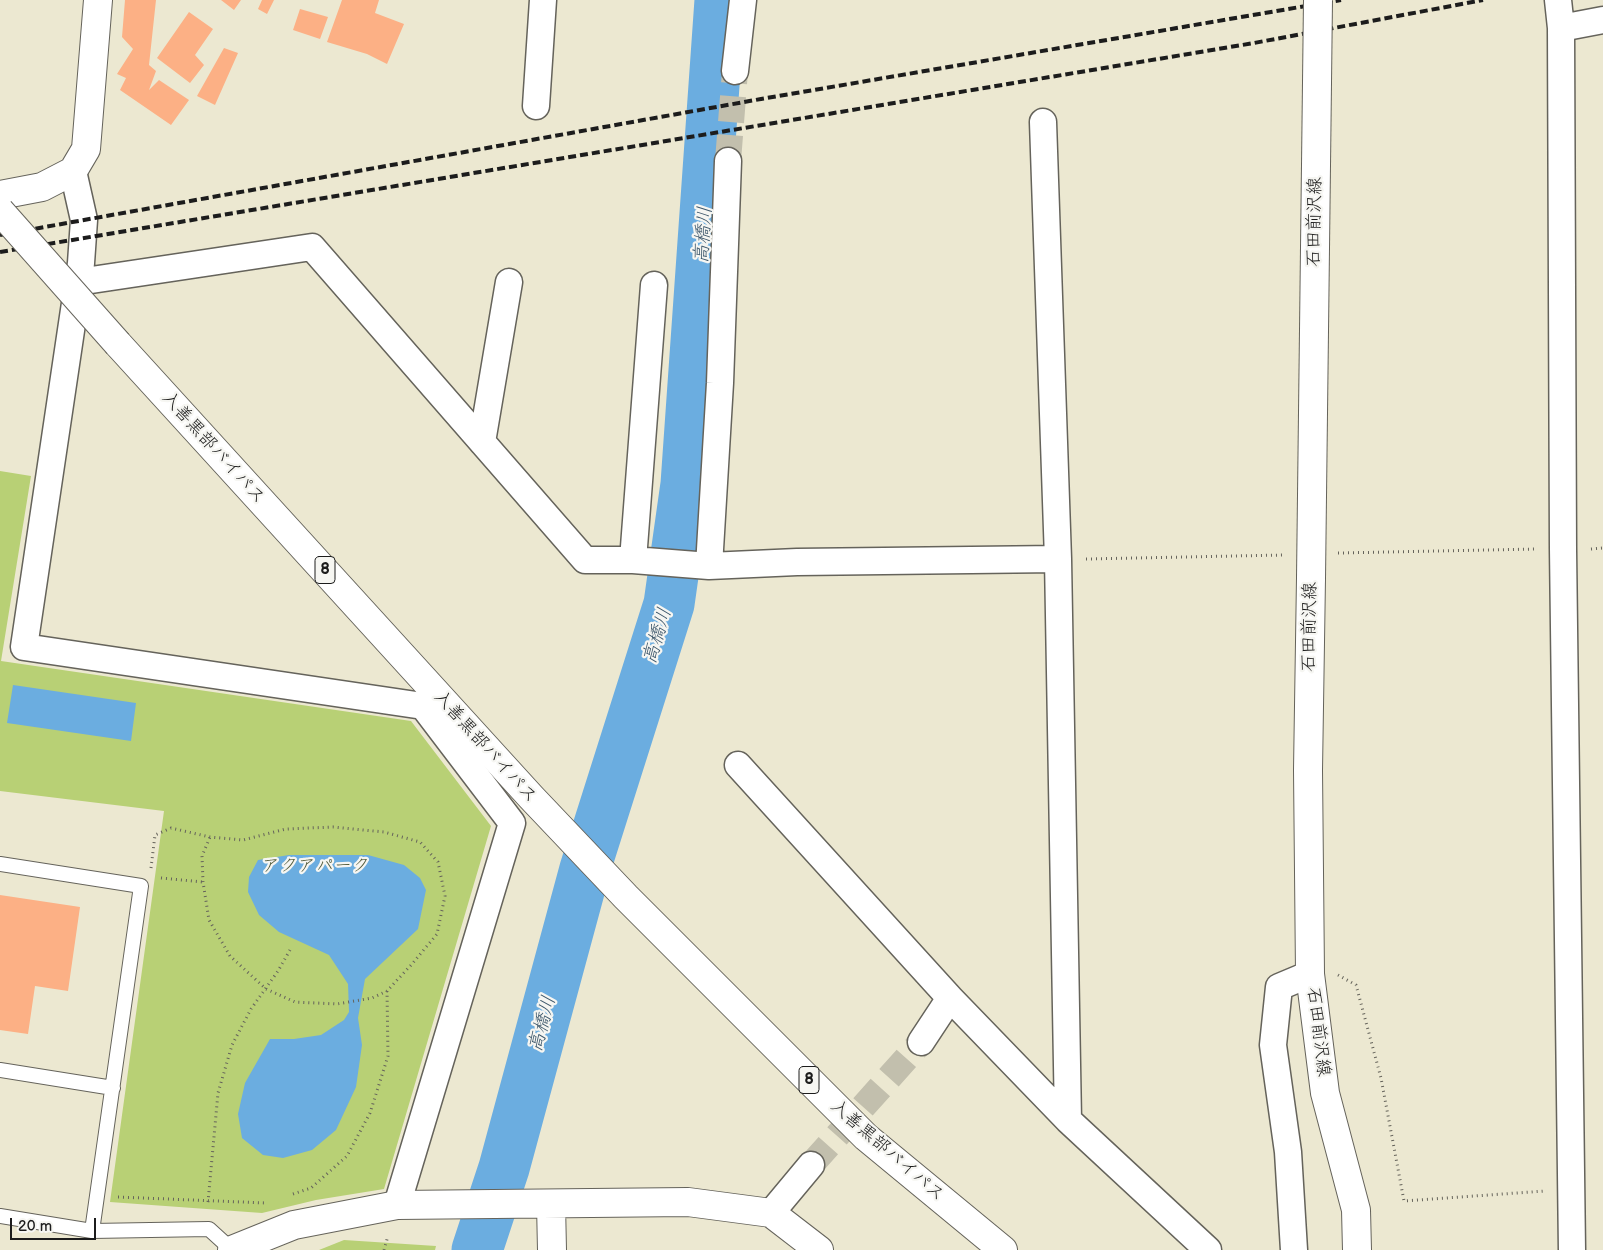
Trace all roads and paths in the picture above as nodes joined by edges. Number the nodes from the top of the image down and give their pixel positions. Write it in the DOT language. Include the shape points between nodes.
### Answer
graph roads {
  1 [pos="98,0"];
  2 [pos="542,0"];
  3 [pos="743,0"];
  4 [pos="1318,0"];
  5 [pos="1558,0"];
  6 [pos="1603,20"];
  7 [pos="1561,28"];
  8 [pos="735,71"];
  9 [pos="536,106"];
  10 [pos="1043,122"];
  11 [pos="728,161"];
  12 [pos="73,170"];
  13 [pos="0,195"];
  14 [pos="0,211"];
  15 [pos="78,282"];
  16 [pos="509,282"];
  17 [pos="654,285"];
  18 [pos="482,442"];
  19 [pos="1058,559"];
  20 [pos="633,560"];
  21 [pos="708,566"];
  22 [pos="738,765"];
  23 [pos="210,837"];
  24 [pos="0,864"];
  25 [pos="150,876"];
  26 [pos="158,877"];
  27 [pos="203,882"];
  28 [pos="290,950"];
  29 [pos="1310,974"];
  30 [pos="266,988"];
  31 [pos="387,991"];
  32 [pos="950,998"];
  33 [pos="921,1042"];
  34 [pos="0,1070"];
  35 [pos="113,1088"];
  36 [pos="1068,1120"];
  37 [pos="811,1165"];
  38 [pos="1572,1189"];
  39 [pos="97,1195"];
  40 [pos="288,1196"];
  41 [pos="208,1202"];
  42 [pos="272,1202"];
  43 [pos="409,1204"];
  44 [pos="551,1204"];
  45 [pos="771,1212"];
  46 [pos="0,1216"];
  47 [pos="92,1231"];
  48 [pos="232,1250"];
  49 [pos="552,1250"];
  50 [pos="819,1250"];
  51 [pos="1003,1250"];
  52 [pos="1208,1250"];
  53 [pos="1294,1250"];
  54 [pos="1357,1250"];
  55 [pos="1572,1250"];
  1 -- 12 [label="main road" via="86,149"];
  2 -- 9 [label="street"];
  3 -- 8 [label="street"];
  4 -- 29 [label="main road, 石田前沢線, bridge" via="1308,770"];
  5 -- 7 [label="street"];
  6 -- 7 [label="street"];
  7 -- 38 [label="street" via="1563,549"];
  10 -- 19 [label="street"];
  11 -- 21 [label="street" via="720,383"];
  12 -- 13 [label="main road" via="42,187"];
  12 -- 15 [label="street" via="84,220"];
  14 -- 51 [label="main road, 入善黒部バイパス / 8, bridge" via="626,898 866,1137"];
  15 -- 18 [label="street" via="312,247"];
  15 -- 43 [label="street" via="24,647 423,706 512,823"];
  16 -- 18 [label="street"];
  17 -- 20 [label="street"];
  18 -- 20 [label="street" via="585,560"];
  19 -- 21 [label="street"];
  19 -- 36 [label="street"];
  20 -- 21 [label="street"];
  22 -- 32 [label="street"];
  23 -- 25 [label="path" via="171,828 155,835"];
  23 -- 27 [label="path" via="202,856"];
  23 -- 31 [label="path" via="243,840 286,830 333,827 384,832 420,842 438,862 445,896 437,934"];
  24 -- 35 [label="lane" via="141,886"];
  26 -- 27 [label="path"];
  27 -- 30 [label="path" via="209,920 230,956"];
  28 -- 30 [label="path"];
  29 -- 38 [label="path" via="1334,973 1356,985 1381,1078 1404,1201"];
  29 -- 53 [label="street" via="1279,987 1273,1045 1288,1152"];
  29 -- 54 [label="main road, 石田前沢線" via="1325,1093 1356,1210"];
  30 -- 31 [label="path" via="295,1002 337,1004 372,998"];
  30 -- 41 [label="path" via="232,1045 218,1092"];
  31 -- 40 [label="path" via="388,1056 370,1113 347,1156 312,1188"];
  32 -- 33 [label="street"];
  32 -- 36 [label="street"];
  34 -- 35 [label="lane"];
  35 -- 39 [label="lane"];
  36 -- 52 [label="street"];
  37 -- 45 [label="street"];
  38 -- 55 [label="street"];
  39 -- 41 [label="path"];
  39 -- 47 [label="lane"];
  41 -- 42 [label="path"];
  43 -- 44 [label="main road"];
  43 -- 48 [label="main road" via="294,1225"];
  44 -- 45 [label="main road" via="688,1202"];
  44 -- 49 [label="main road"];
  45 -- 50 [label="main road"];
  46 -- 47 [label="lane"];
  47 -- 48 [label="lane" via="209,1229"];
}
